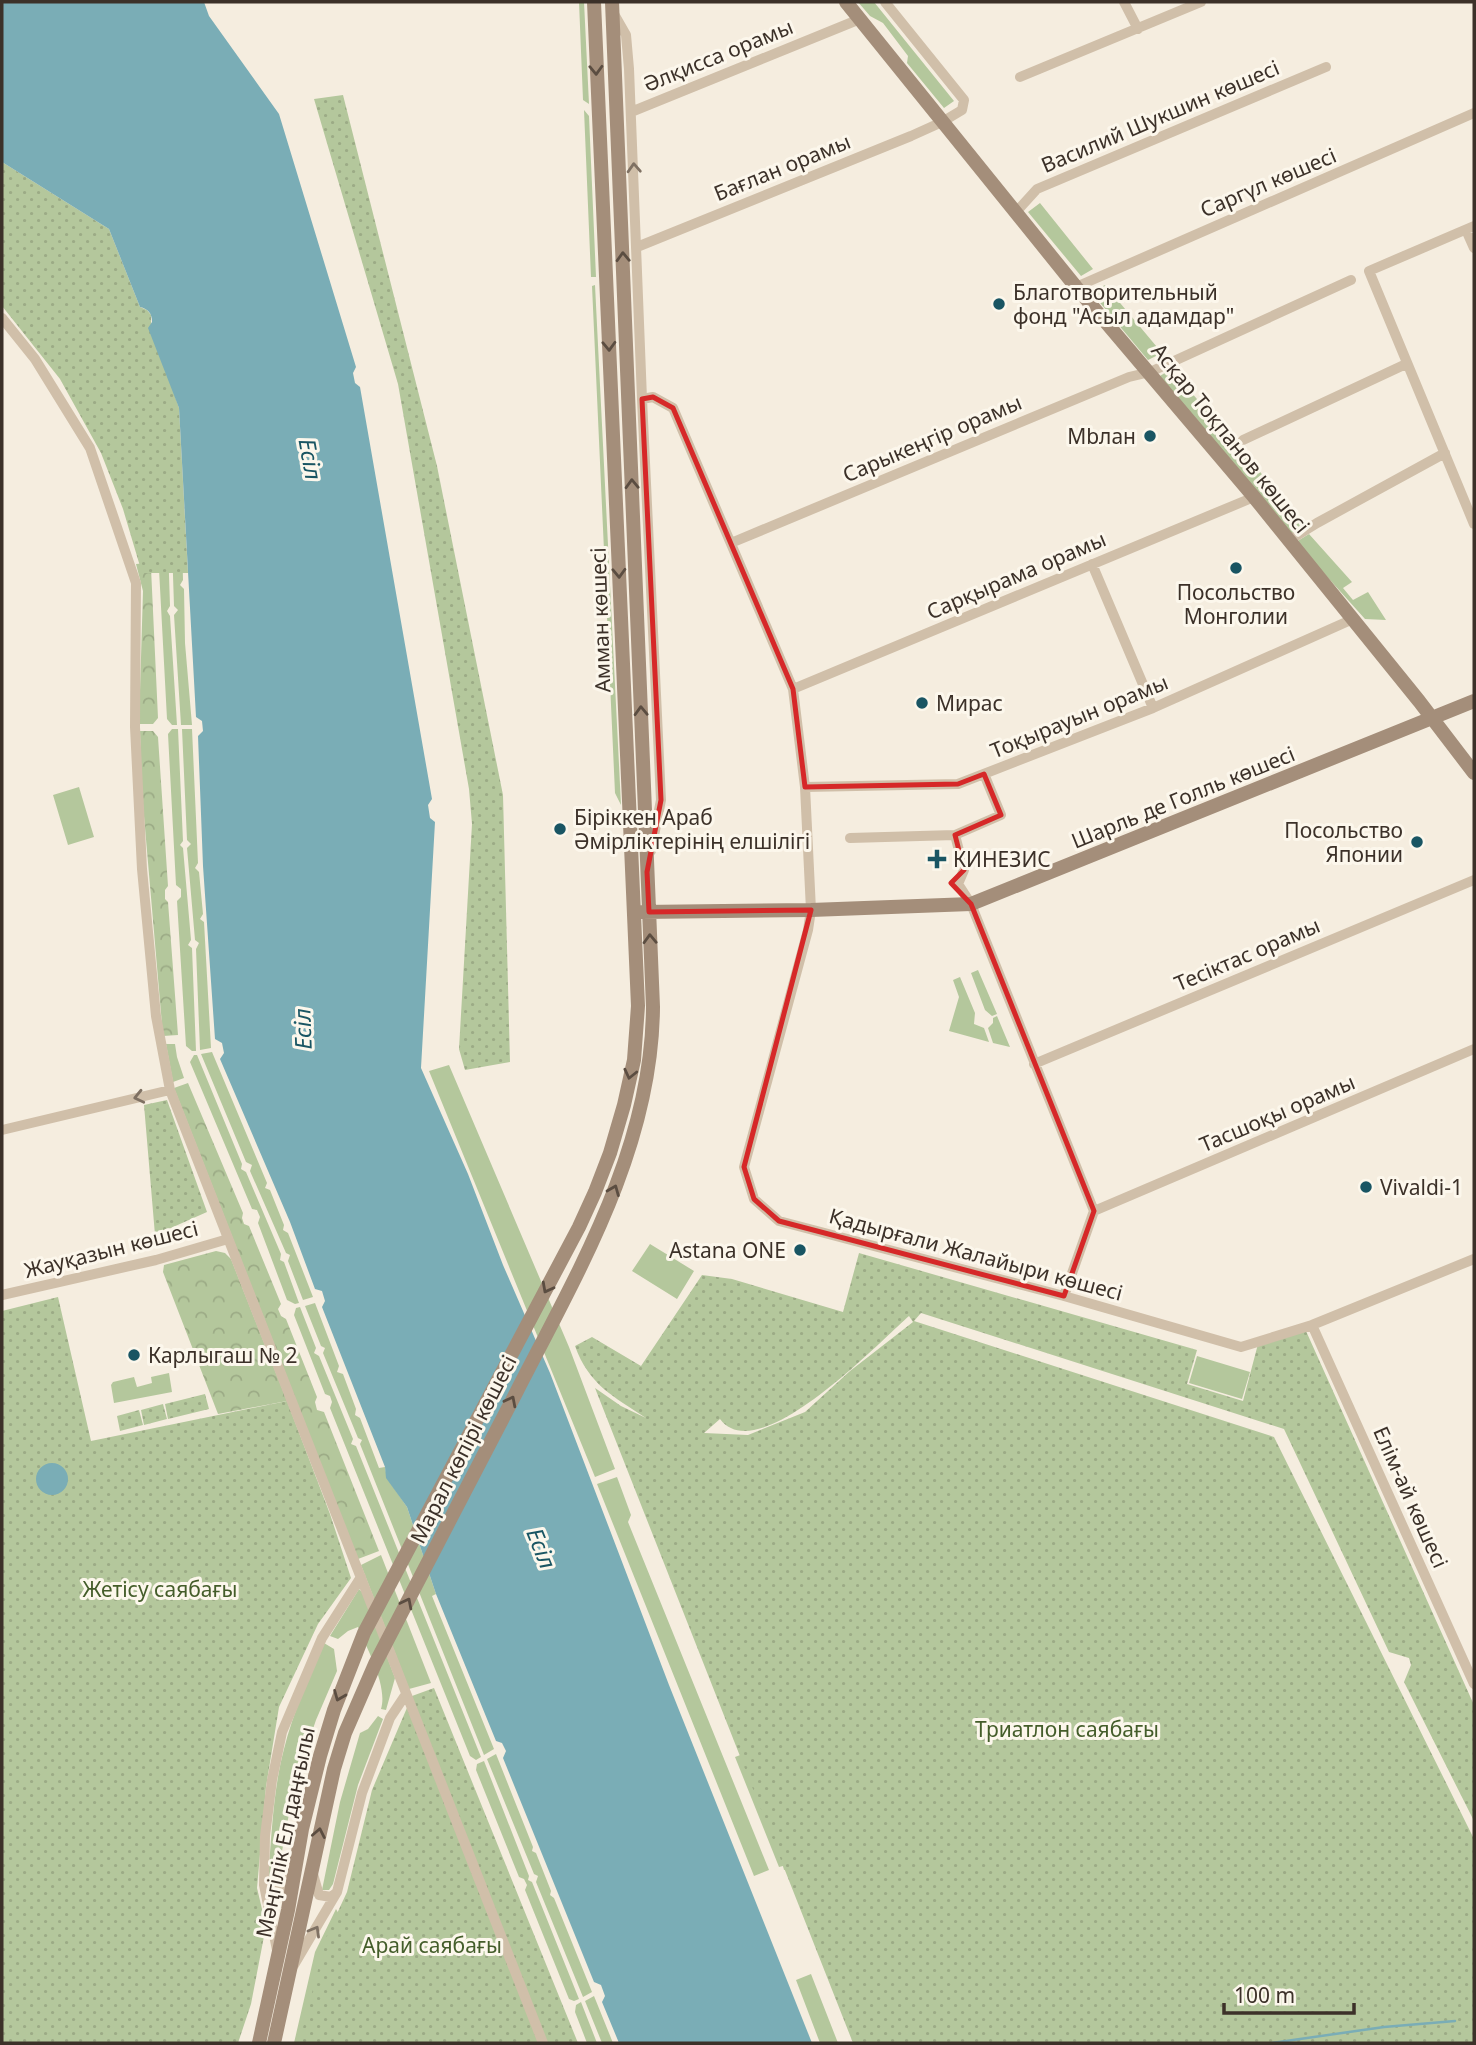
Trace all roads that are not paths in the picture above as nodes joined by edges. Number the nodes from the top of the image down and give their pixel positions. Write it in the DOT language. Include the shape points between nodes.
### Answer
graph roads {
  1 [pos="594,2"];
  2 [pos="846,2"];
  3 [pos="885,2"];
  4 [pos="1124,2"];
  5 [pos="1201,2"];
  6 [pos="613,7"];
  7 [pos="860,19"];
  8 [pos="1138,29"];
  9 [pos="1326,67"];
  10 [pos="1020,78"];
  11 [pos="631,112"];
  12 [pos="1474,113"];
  13 [pos="942,122"];
  14 [pos="1017,211"];
  15 [pos="1470,228"];
  16 [pos="637,247"];
  17 [pos="1474,248"];
  18 [pos="1351,280"];
  19 [pos="1076,287"];
  20 [pos="2,318"];
  21 [pos="1406,364"];
  22 [pos="1150,372"];
  23 [pos="642,399"];
  24 [pos="1243,440"];
  25 [pos="1445,453"];
  26 [pos="1254,497"];
  27 [pos="1474,524"];
  28 [pos="1288,541"];
  29 [pos="731,542"];
  30 [pos="1092,564"];
  31 [pos="1353,619"];
  32 [pos="793,689"];
  33 [pos="1474,701"];
  34 [pos="1153,708"];
  35 [pos="1433,719"];
  36 [pos="1474,773"];
  37 [pos="984,774"];
  38 [pos="805,787"];
  39 [pos="955,835"];
  40 [pos="850,838"];
  41 [pos="647,872"];
  42 [pos="1474,880"];
  43 [pos="971,904"];
  44 [pos="811,910"];
  45 [pos="633,912"];
  46 [pos="649,912"];
  47 [pos="1474,1049"];
  48 [pos="1034,1064"];
  49 [pos="170,1090"];
  50 [pos="2,1130"];
  51 [pos="1094,1211"];
  52 [pos="579,1227"];
  53 [pos="228,1239"];
  54 [pos="588,1253"];
  55 [pos="1474,1259"];
  56 [pos="2,1295"];
  57 [pos="1064,1296"];
  58 [pos="1312,1325"];
  59 [pos="361,1577"];
  60 [pos="364,1633"];
  61 [pos="375,1664"];
  62 [pos="1474,1684"];
  63 [pos="406,1694"];
  64 [pos="312,1868"];
  65 [pos="295,1872"];
  66 [pos="264,1885"];
  67 [pos="337,1892"];
  68 [pos="279,1957"];
  69 [pos="289,1975"];
  70 [pos="272,1986"];
  71 [pos="248,2043"];
  72 [pos="259,2043"];
  73 [pos="274,2043"];
  74 [pos="282,2043"];
  75 [pos="543,2043"];
  1 -- 45 [label="main road, Амман көшесі, one-way"];
  2 -- 7 [label="main road, Асқар Тоқпанов көшесі"];
  3 -- 13 [label="street" via="964,100 962,110"];
  4 -- 8 [label="street"];
  5 -- 8 [label="street"];
  6 -- 11 [label="street, Амман көшесі" via="626,35"];
  41 -- 6 [label="main road, Амман көшесі, one-way"];
  7 -- 11 [label="street, Әлқисса орамы"];
  7 -- 13 [label="main road, Асқар Тоқпанов көшесі"];
  8 -- 10 [label="street"];
  9 -- 14 [label="street, Василий Шукшин көшесі" via="1037,189"];
  16 -- 11 [label="street, Амман көшесі, one-way"];
  12 -- 19 [label="street, Саргүл көшесі"];
  13 -- 14 [label="main road, Асқар Тоқпанов көшесі"];
  13 -- 16 [label="street, Бағлан орамы"];
  14 -- 19 [label="main road, Асқар Тоқпанов көшесі"];
  15 -- 17 [label="street"];
  15 -- 21 [label="street" via="1369,271"];
  16 -- 23 [label="street, Амман көшесі"];
  18 -- 22 [label="street, Сарыкеңгір орамы"];
  19 -- 22 [label="main road, Асқар Тоқпанов көшесі"];
  20 -- 49 [label="street" via="35,359 90,448 136,583 135,727 142,869 156,1016"];
  21 -- 24 [label="street"];
  21 -- 25 [label="street"];
  22 -- 26 [label="main road, Асқар Тоқпанов көшесі"];
  22 -- 29 [label="street, Сарыкеңгір орамы"];
  23 -- 29 [label="street, Қадырғали Жалайыри көшесі" via="653,397 673,408"];
  23 -- 41 [label="street, Амман көшесі" via="662,800"];
  25 -- 27 [label="street"];
  25 -- 28 [label="street"];
  26 -- 28 [label="main road, Асқар Тоқпанов көшесі"];
  26 -- 30 [label="street, Сарқырама орамы"];
  28 -- 31 [label="main road, Асқар Тоқпанов көшесі"];
  29 -- 32 [label="street, Қадырғали Жалайыри көшесі"];
  30 -- 32 [label="street, Сарқырама орамы"];
  30 -- 34 [label="street"];
  31 -- 34 [label="street, Тоқырауын орамы"];
  31 -- 35 [label="main road, Асқар Тоқпанов көшесі"];
  32 -- 38 [label="street, Қадырғали Жалайыри көшесі"];
  33 -- 35 [label="main road, Шарль де Голль көшесі"];
  34 -- 37 [label="street, Тоқырауын орамы"];
  35 -- 36 [label="main road, Асқар Тоқпанов көшесі"];
  35 -- 43 [label="main road, Шарль де Голль көшесі"];
  37 -- 38 [label="street, Тоқырауын орамы" via="958,784"];
  37 -- 39 [label="street" via="1001,815"];
  38 -- 44 [label="street, Қадырғали Жалайыри көшесі"];
  39 -- 40 [label="street"];
  39 -- 43 [label="street" via="964,870 958,884"];
  41 -- 46 [label="main road, Амман көшесі"];
  42 -- 48 [label="street, Тесіктас орамы"];
  43 -- 44 [label="main road, Шарль де Голль көшесі"];
  43 -- 48 [label="street"];
  44 -- 46 [label="main road, Шарль де Голль көшесі"];
  44 -- 57 [label="street, Қадырғали Жалайыри көшесі" via="744,1167 754,1199 779,1221"];
  45 -- 46 [label="main road, Шарль де Голль көшесі"];
  45 -- 52 [label="main road, Амман көшесі, one-way" via="638,1006 634,1060 610,1153"];
  54 -- 46 [label="main road, Амман көшесі, one-way" via="628,1154 647,1082 653,1040"];
  47 -- 51 [label="street, Тасшоқы орамы"];
  48 -- 51 [label="street"];
  49 -- 50 [label="street, one-way"];
  49 -- 53 [label="street"];
  51 -- 57 [label="street"];
  52 -- 60 [label="main road, Марал көпірі көшесі, one-way"];
  53 -- 56 [label="street, Жауқазын көшесі"];
  53 -- 59 [label="street"];
  61 -- 54 [label="main road, Марал көпірі көшесі, one-way"];
  55 -- 58 [label="street, Қадырғали Жалайыри көшесі"];
  57 -- 58 [label="street, Қадырғали Жалайыри көшесі" via="1241,1347"];
  58 -- 62 [label="street, Елім-ай көшесі"];
  59 -- 63 [label="street"];
  59 -- 66 [label="street" via="321,1638 282,1732 265,1836"];
  60 -- 65 [label="main road, Мәңгілік Ел даңғылы, one-way" via="320,1756"];
  64 -- 61 [label="main road, Мәңгілік Ел даңғылы, one-way" via="345,1733"];
  63 -- 67 [label="street" via="390,1718 362,1793"];
  63 -- 75 [label="street"];
  64 -- 67 [label="street" via="319,1895 331,1897"];
  64 -- 69 [label="main road, Мәңгілік Ел даңғылы"];
  65 -- 66 [label="street" via="278,1891"];
  65 -- 68 [label="main road, Мәңгілік Ел даңғылы"];
  66 -- 68 [label="street"];
  69 -- 67 [label="street, one-way"];
  68 -- 70 [label="main road, Мәңгілік Ел даңғылы"];
  69 -- 73 [label="main road, Мәңгілік Ел даңғылы"];
  69 -- 74 [label="main road"];
  70 -- 71 [label="main road"];
  70 -- 72 [label="main road, Мәңгілік Ел даңғылы"];
}
